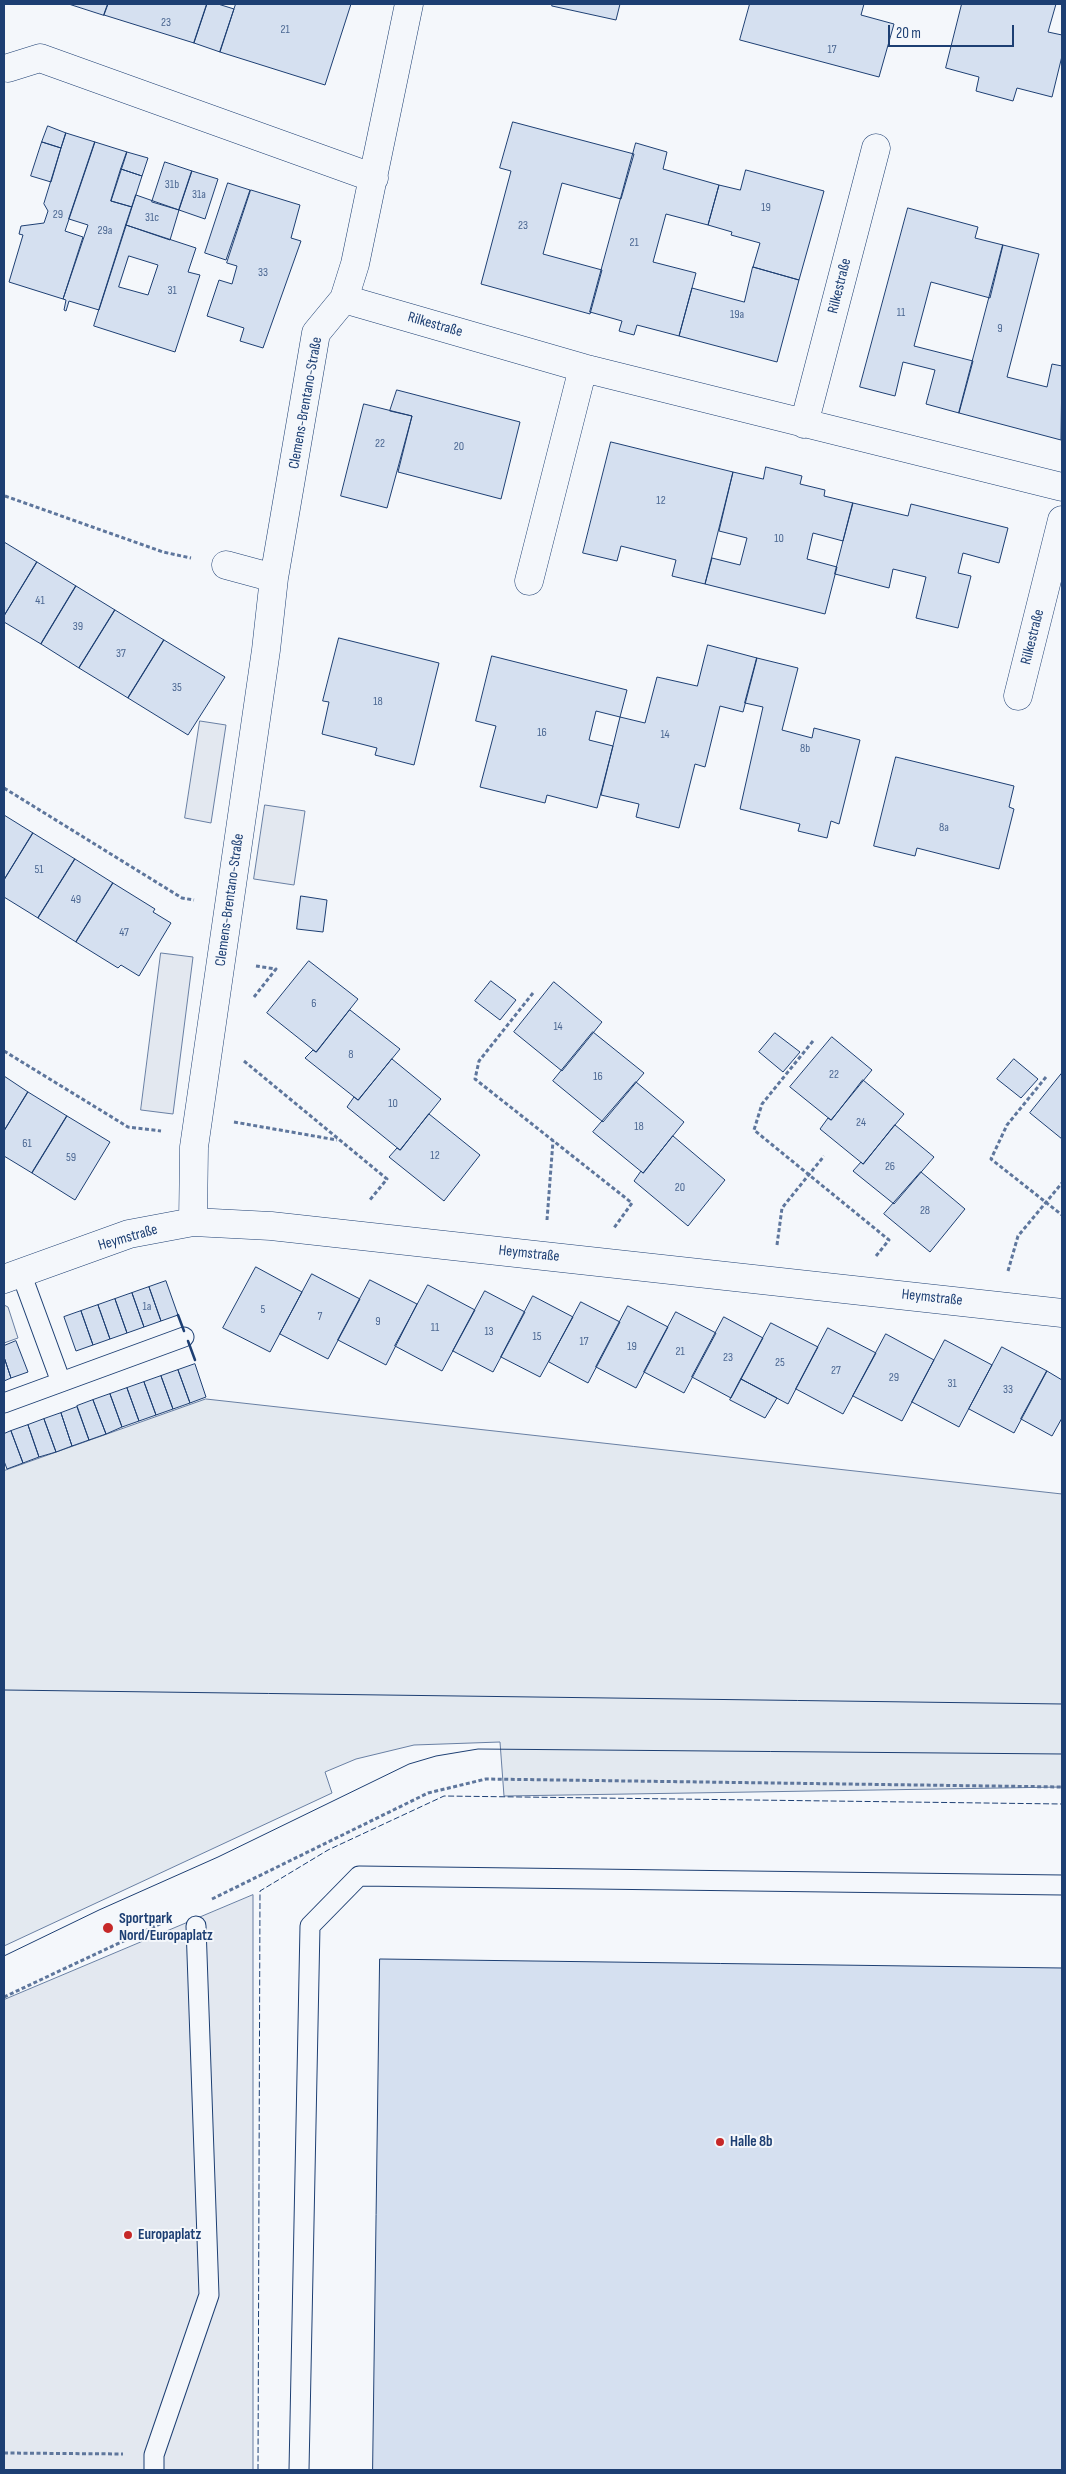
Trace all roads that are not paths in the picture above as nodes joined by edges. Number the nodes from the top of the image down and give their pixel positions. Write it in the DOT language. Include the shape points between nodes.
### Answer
graph roads {
  1 [pos="409,4"];
  2 [pos="8,68"];
  3 [pos="876,148"];
  4 [pos="374,178"];
  5 [pos="344,299"];
  6 [pos="583,368"];
  7 [pos="804,424"];
  8 [pos="1062,488"];
  9 [pos="1062,520"];
  10 [pos="226,565"];
  11 [pos="274,578"];
  12 [pos="529,581"];
  13 [pos="1018,696"];
  14 [pos="193,1222"];
  15 [pos="12,1276"];
  16 [pos="1062,1313"];
  17 [pos="184,1337"];
  18 [pos="61,1382"];
  19 [pos="4,1403"];
  20 [pos="1062,1885"];
  21 [pos="196,1926"];
  22 [pos="154,2462"];
  23 [pos="299,2470"];
  1 -- 4 [label="street, Clemens-Brentano-Straße"];
  2 -- 4 [label="street" via="40,58"];
  3 -- 7 [label="street, Rilkestraße"];
  4 -- 5 [label="street, Clemens-Brentano-Straße"];
  5 -- 6 [label="street, Rilkestraße"];
  5 -- 11 [label="street, Clemens-Brentano-Straße" via="316,334"];
  6 -- 7 [label="street, Rilkestraße"];
  6 -- 12 [label="street"];
  7 -- 8 [label="street, Rilkestraße"];
  9 -- 13 [label="street, Rilkestraße"];
  10 -- 11 [label="street"];
  11 -- 14 [label="street, Clemens-Brentano-Straße" via="198,1125"];
  14 -- 15 [label="street, Heymstraße" via="129,1234"];
  14 -- 16 [label="street, Heymstraße" via="272,1226"];
  15 -- 18 [label="lane"];
  17 -- 18 [label="lane"];
  18 -- 19 [label="lane"];
  20 -- 23 [label="lane" via="359,1876 310,1926"];
  21 -- 22 [label="lane" via="209,2294"];
}
